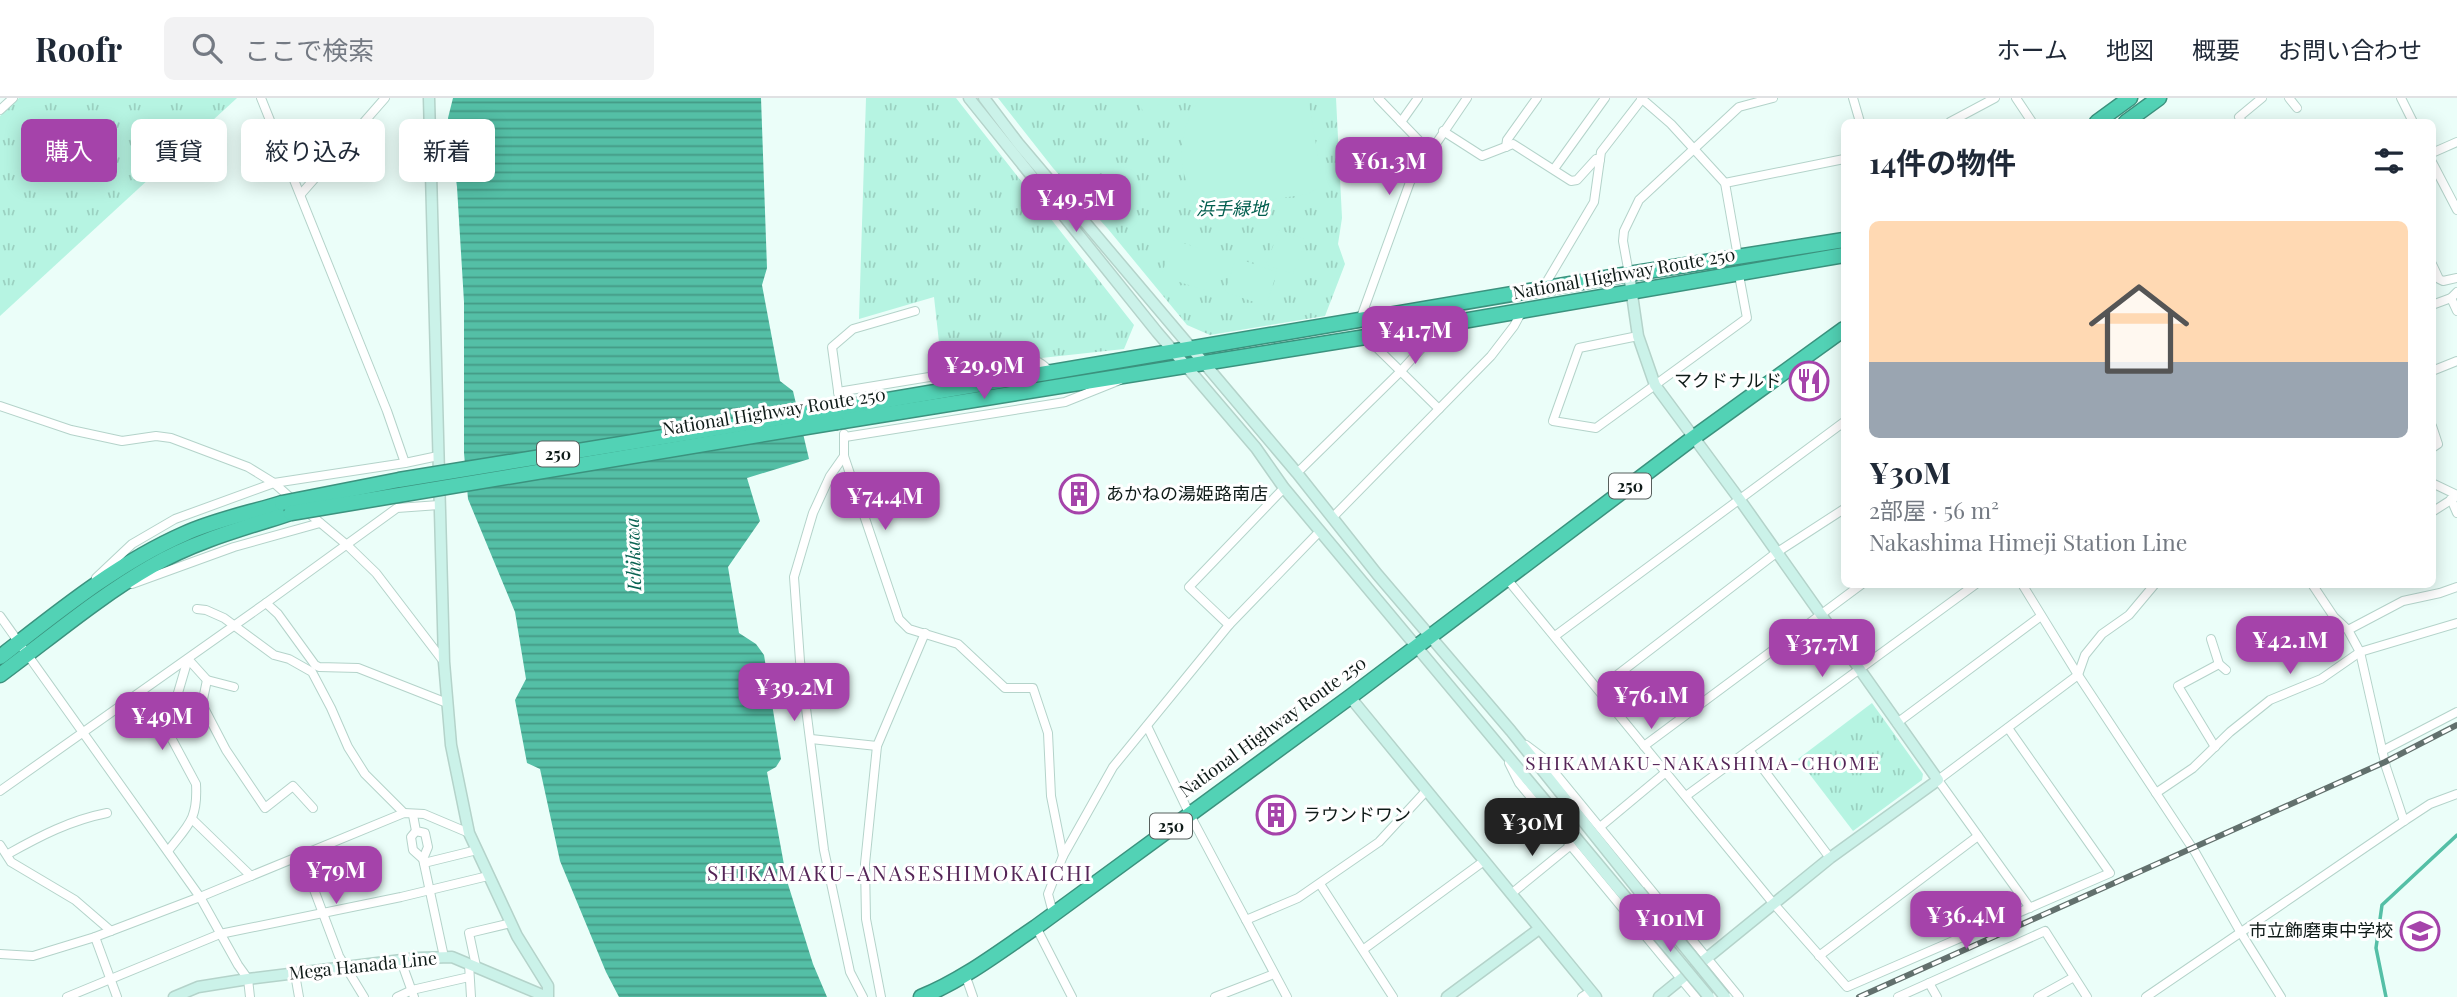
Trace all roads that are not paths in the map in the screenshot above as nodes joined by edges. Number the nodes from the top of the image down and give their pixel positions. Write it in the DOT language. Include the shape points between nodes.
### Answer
graph roads {
  1 [pos="13,98"];
  2 [pos="261,98"];
  3 [pos="385,98"];
  4 [pos="429,98"];
  5 [pos="969,98"];
  6 [pos="984,98"];
  7 [pos="1378,98"];
  8 [pos="1418,98"];
  9 [pos="1467,98"];
  10 [pos="1537,98"];
  11 [pos="1605,98"];
  12 [pos="1642,98"];
  13 [pos="1731,98"];
  14 [pos="1773,98"];
  15 [pos="1853,98"];
  16 [pos="1994,98"];
  17 [pos="2016,98"];
  18 [pos="2130,98"];
  19 [pos="2159,98"];
  20 [pos="2263,98"];
  21 [pos="2290,98"];
  22 [pos="2401,98"];
  23 [pos="1739,107"];
  24 [pos="2297,108"];
  25 [pos="0,110"];
  26 [pos="1859,119"];
  27 [pos="1956,119"];
  28 [pos="2030,119"];
  29 [pos="2100,119"];
  30 [pos="2130,119"];
  31 [pos="2240,119"];
  32 [pos="2408,119"];
  33 [pos="1401,122"];
  34 [pos="1443,131"];
  35 [pos="2457,142"];
  36 [pos="1506,147"];
  37 [pos="1694,149"];
  38 [pos="1429,151"];
  39 [pos="2436,151"];
  40 [pos="1600,160"];
  41 [pos="1841,160"];
  42 [pos="1554,169"];
  43 [pos="2436,170"];
  44 [pos="1725,183"];
  45 [pos="301,194"];
  46 [pos="2457,210"];
  47 [pos="1841,240"];
  48 [pos="1841,256"];
  49 [pos="1738,257"];
  50 [pos="2436,273"];
  51 [pos="1629,274"];
  52 [pos="1739,275"];
  53 [pos="2457,278"];
  54 [pos="1546,290"];
  55 [pos="1631,292"];
  56 [pos="2454,295"];
  57 [pos="2436,303"];
  58 [pos="2457,310"];
  59 [pos="915,311"];
  60 [pos="1522,311"];
  61 [pos="1360,320"];
  62 [pos="1434,326"];
  63 [pos="1841,331"];
  64 [pos="1372,336"];
  65 [pos="1638,336"];
  66 [pos="1193,349"];
  67 [pos="1174,352"];
  68 [pos="2457,361"];
  69 [pos="1202,363"];
  70 [pos="1184,365"];
  71 [pos="2436,369"];
  72 [pos="1400,372"];
  73 [pos="1655,385"];
  74 [pos="0,406"];
  75 [pos="1440,409"];
  76 [pos="840,415"];
  77 [pos="1841,424"];
  78 [pos="1693,439"];
  79 [pos="438,456"];
  80 [pos="844,456"];
  81 [pos="405,464"];
  82 [pos="1297,473"];
  83 [pos="274,483"];
  84 [pos="2436,485"];
  85 [pos="1284,488"];
  86 [pos="2455,497"];
  87 [pos="1740,500"];
  88 [pos="439,505"];
  89 [pos="286,508"];
  90 [pos="2436,509"];
  91 [pos="1841,511"];
  92 [pos="2457,513"];
  93 [pos="1333,517"];
  94 [pos="320,523"];
  95 [pos="1320,531"];
  96 [pos="347,545"];
  97 [pos="1776,553"];
  98 [pos="1507,579"];
  99 [pos="2457,587"];
  100 [pos="1856,588"];
  101 [pos="1971,588"];
  102 [pos="2024,588"];
  103 [pos="2152,588"];
  104 [pos="2315,588"];
  105 [pos="113,592"];
  106 [pos="75,598"];
  107 [pos="266,603"];
  108 [pos="197,609"];
  109 [pos="1821,615"];
  110 [pos="2041,615"];
  111 [pos="0,616"];
  112 [pos="2457,623"];
  113 [pos="1229,625"];
  114 [pos="234,626"];
  115 [pos="2348,630"];
  116 [pos="925,633"];
  117 [pos="1431,635"];
  118 [pos="1555,636"];
  119 [pos="2211,639"];
  120 [pos="1416,646"];
  121 [pos="23,648"];
  122 [pos="2360,652"];
  123 [pos="0,657"];
  124 [pos="188,659"];
  125 [pos="444,662"];
  126 [pos="1859,670"];
  127 [pos="0,675"];
  128 [pos="2078,675"];
  129 [pos="207,680"];
  130 [pos="234,687"];
  131 [pos="1599,689"];
  132 [pos="1349,697"];
  133 [pos="447,703"];
  134 [pos="2457,712"];
  135 [pos="1897,723"];
  136 [pos="1147,726"];
  137 [pos="2008,728"];
  138 [pos="1511,732"];
  139 [pos="84,733"];
  140 [pos="811,739"];
  141 [pos="877,746"];
  142 [pos="1644,746"];
  143 [pos="1502,747"];
  144 [pos="2215,747"];
  145 [pos="1749,750"];
  146 [pos="2382,751"];
  147 [pos="1666,772"];
  148 [pos="1938,780"];
  149 [pos="0,791"];
  150 [pos="1426,791"];
  151 [pos="2156,793"];
  152 [pos="2457,794"];
  153 [pos="1686,796"];
  154 [pos="313,808"];
  155 [pos="107,813"];
  156 [pos="1189,813"];
  157 [pos="408,814"];
  158 [pos="193,820"];
  159 [pos="2403,821"];
  160 [pos="1600,827"];
  161 [pos="416,831"];
  162 [pos="469,833"];
  163 [pos="1978,836"];
  164 [pos="0,845"];
  165 [pos="1571,845"];
  166 [pos="477,850"];
  167 [pos="168,851"];
  168 [pos="8,854"];
  169 [pos="301,855"];
  170 [pos="1063,856"];
  171 [pos="1830,858"];
  172 [pos="423,861"];
  173 [pos="1484,861"];
  174 [pos="251,876"];
  175 [pos="488,876"];
  176 [pos="1320,884"];
  177 [pos="429,890"];
  178 [pos="1511,894"];
  179 [pos="200,897"];
  180 [pos="1773,902"];
  181 [pos="2030,908"];
  182 [pos="323,912"];
  183 [pos="1053,913"];
  184 [pos="1246,920"];
  185 [pos="511,923"];
  186 [pos="1037,927"];
  187 [pos="1539,929"];
  188 [pos="111,931"];
  189 [pos="2241,933"];
  190 [pos="220,934"];
  191 [pos="95,937"];
  192 [pos="1364,949"];
  193 [pos="0,954"];
  194 [pos="1819,956"];
  195 [pos="444,957"];
  196 [pos="1707,959"];
  197 [pos="401,961"];
  198 [pos="472,965"];
  199 [pos="346,968"];
  200 [pos="295,974"];
  201 [pos="965,974"];
  202 [pos="1274,974"];
  203 [pos="469,977"];
  204 [pos="2074,977"];
  205 [pos="248,979"];
  206 [pos="111,980"];
  207 [pos="1682,980"];
  208 [pos="1929,983"];
  209 [pos="522,992"];
  210 [pos="413,994"];
  211 [pos="1590,995"];
  212 [pos="67,997"];
  213 [pos="117,997"];
  214 [pos="174,997"];
  215 [pos="250,997"];
  216 [pos="299,997"];
  217 [pos="364,997"];
  218 [pos="397,997"];
  219 [pos="471,997"];
  220 [pos="547,997"];
  221 [pos="863,997"];
  222 [pos="881,997"];
  223 [pos="921,997"];
  224 [pos="973,997"];
  225 [pos="1072,997"];
  226 [pos="1214,997"];
  227 [pos="1287,997"];
  228 [pos="1393,997"];
  229 [pos="1447,997"];
  230 [pos="1659,997"];
  231 [pos="1696,997"];
  232 [pos="1709,997"];
  233 [pos="1725,997"];
  234 [pos="1739,997"];
  235 [pos="1898,997"];
  236 [pos="1937,997"];
  237 [pos="2038,997"];
  238 [pos="2087,997"];
  239 [pos="2146,997"];
  240 [pos="2281,997"];
  1 -- 25 [label="street"];
  2 -- 45 [label="street"];
  3 -- 45 [label="street"];
  4 -- 79 [label="street"];
  5 -- 67 [label="street"];
  6 -- 66 [label="street"];
  7 -- 33 [label="street"];
  8 -- 33 [label="street"];
  9 -- 34 [label="street"];
  10 -- 36 [label="street"];
  11 -- 42 [label="street"];
  12 -- 37 [label="street"];
  12 -- 40 [label="street" via="1601,152"];
  13 -- 23 [label="street"];
  14 -- 23 [label="street"];
  15 -- 26 [label="street"];
  16 -- 27 [label="street"];
  17 -- 28 [label="street"];
  18 -- 29 [label="highway"];
  19 -- 30 [label="highway"];
  20 -- 31 [label="street"];
  21 -- 24 [label="street"];
  22 -- 32 [label="street"];
  23 -- 37 [label="street"];
  33 -- 38 [label="street"];
  34 -- 36 [label="street" via="1482,156"];
  34 -- 38 [label="street"];
  35 -- 39 [label="street"];
  36 -- 42 [label="street" via="1513,144"];
  37 -- 44 [label="street"];
  37 -- 51 [label="street" via="1639,200 1624,231"];
  38 -- 61 [label="street" via="1410,181"];
  40 -- 42 [label="street" via="1595,159 1577,180"];
  40 -- 54 [label="street" via="1594,202"];
  41 -- 44 [label="street"];
  43 -- 46 [label="street"];
  44 -- 49 [label="street"];
  45 -- 81 [label="street"];
  47 -- 49 [label="highway, National Highway Route 250 / 250"];
  48 -- 52 [label="highway, National Highway Route 250 / 250"];
  49 -- 51 [label="highway, National Highway Route 250 / 250"];
  50 -- 53 [label="street" via="2443,281"];
  51 -- 54 [label="highway, National Highway Route 250 / 250"];
  51 -- 55 [label="street"];
  52 -- 55 [label="highway, National Highway Route 250 / 250"];
  52 -- 73 [label="street" via="1747,318"];
  54 -- 61 [label="highway, National Highway Route 250 / 250"];
  55 -- 60 [label="highway, National Highway Route 250 / 250"];
  55 -- 65 [label="street"];
  56 -- 57 [label="street"];
  56 -- 58 [label="street"];
  59 -- 76 [label="street" via="853,329 832,347"];
  60 -- 62 [label="highway, National Highway Route 250 / 250"];
  60 -- 75 [label="street" via="1491,356"];
  61 -- 66 [label="highway, National Highway Route 250 / 250"];
  62 -- 64 [label="highway, National Highway Route 250 / 250"];
  62 -- 72 [label="street" via="1431,338"];
  63 -- 78 [label="highway, National Highway Route 250 / 250"];
  64 -- 69 [label="highway, National Highway Route 250 / 250"];
  64 -- 72 [label="street"];
  65 -- 73 [label="street"];
  65 -- 73 [label="street" via="1579,348 1553,421 1596,428"];
  66 -- 67 [label="highway, National Highway Route 250 / 250"];
  66 -- 69 [label="street"];
  67 -- 70 [label="street"];
  67 -- 76 [label="highway, National Highway Route 250 / 250" via="1050,371"];
  68 -- 71 [label="street"];
  69 -- 70 [label="highway, National Highway Route 250 / 250"];
  69 -- 82 [label="street"];
  70 -- 76 [label="highway, National Highway Route 250 / 250"];
  70 -- 85 [label="street" via="1256,448"];
  72 -- 75 [label="street"];
  72 -- 82 [label="street"];
  73 -- 78 [label="street"];
  74 -- 83 [label="street" via="122,441 171,438 248,467"];
  75 -- 93 [label="street"];
  76 -- 80 [label="street"];
  76 -- 89 [label="highway, National Highway Route 250 / 250, bridge"];
  77 -- 87 [label="street"];
  78 -- 87 [label="street"];
  78 -- 98 [label="highway, National Highway Route 250 / 250"];
  79 -- 81 [label="street"];
  79 -- 88 [label="street"];
  80 -- 116 [label="street" via="899,618 909,629"];
  80 -- 140 [label="street" via="813,513 794,577"];
  81 -- 83 [label="street"];
  82 -- 93 [label="street"];
  83 -- 94 [label="street"];
  83 -- 106 [label="street" via="175,519 132,544"];
  84 -- 86 [label="street"];
  85 -- 95 [label="street"];
  85 -- 113 [label="street" via="1189,587"];
  86 -- 90 [label="street"];
  86 -- 92 [label="street"];
  87 -- 97 [label="street"];
  87 -- 118 [label="street"];
  88 -- 96 [label="street" via="397,508"];
  88 -- 125 [label="street"];
  89 -- 105 [label="highway, National Highway Route 250 / 250" via="195,544"];
  89 -- 106 [label="highway, National Highway Route 250 / 250" via="185,533"];
  91 -- 97 [label="street"];
  93 -- 117 [label="street"];
  94 -- 96 [label="street"];
  94 -- 105 [label="street" via="234,547"];
  95 -- 113 [label="street"];
  95 -- 120 [label="street"];
  96 -- 107 [label="street"];
  96 -- 125 [label="street" via="376,573"];
  97 -- 109 [label="street"];
  97 -- 131 [label="street"];
  98 -- 117 [label="highway, National Highway Route 250 / 250"];
  98 -- 118 [label="street"];
  99 -- 115 [label="street" via="2403,601"];
  100 -- 109 [label="street"];
  101 -- 126 [label="street"];
  102 -- 110 [label="street"];
  103 -- 128 [label="street" via="2129,615 2102,634 2085,655"];
  104 -- 115 [label="street"];
  105 -- 121 [label="highway, National Highway Route 250 / 250"];
  106 -- 121 [label="highway, National Highway Route 250 / 250"];
  107 -- 114 [label="street"];
  107 -- 133 [label="street" via="314,665 366,670"];
  108 -- 114 [label="street"];
  109 -- 126 [label="street"];
  109 -- 142 [label="street"];
  110 -- 128 [label="street"];
  110 -- 135 [label="street"];
  111 -- 121 [label="street"];
  112 -- 122 [label="street"];
  113 -- 136 [label="street"];
  114 -- 124 [label="street"];
  114 -- 157 [label="street" via="274,655 312,672 365,774"];
  115 -- 122 [label="street"];
  116 -- 141 [label="street"];
  116 -- 170 [label="street" via="958,644 1005,688 1033,688 1048,733 1051,796"];
  117 -- 120 [label="highway, National Highway Route 250 / 250"];
  117 -- 138 [label="street"];
  118 -- 131 [label="street"];
  119 -- 144 [label="street" via="2223,667 2178,686"];
  120 -- 132 [label="highway, National Highway Route 250 / 250"];
  120 -- 143 [label="street"];
  121 -- 123 [label="highway, National Highway Route 250 / 250"];
  121 -- 127 [label="highway, National Highway Route 250 / 250"];
  121 -- 139 [label="street"];
  122 -- 144 [label="street" via="2321,679 2270,700"];
  122 -- 146 [label="street"];
  124 -- 129 [label="street"];
  124 -- 139 [label="street"];
  124 -- 158 [label="street" via="167,730 196,785"];
  125 -- 133 [label="street"];
  126 -- 135 [label="street"];
  126 -- 145 [label="street"];
  128 -- 137 [label="street"];
  128 -- 151 [label="street"];
  129 -- 130 [label="street"];
  129 -- 154 [label="street" via="202,704 265,808 293,786"];
  131 -- 142 [label="street"];
  132 -- 150 [label="street"];
  132 -- 156 [label="highway, National Highway Route 250 / 250"];
  133 -- 162 [label="street"];
  134 -- 146 [label="street"];
  135 -- 148 [label="street"];
  136 -- 156 [label="street"];
  136 -- 170 [label="street" via="1113,766"];
  137 -- 148 [label="street"];
  137 -- 181 [label="street" via="2110,873"];
  138 -- 160 [label="street" via="1542,757"];
  138 -- 233 [label="street, bridge"];
  139 -- 149 [label="street"];
  139 -- 167 [label="street"];
  140 -- 141 [label="street"];
  140 -- 221 [label="street" via="824,850 850,972"];
  141 -- 222 [label="street" via="864,864 866,919"];
  142 -- 147 [label="street"];
  143 -- 165 [label="street" via="1519,783"];
  143 -- 232 [label="street, bridge"];
  144 -- 151 [label="street"];
  145 -- 153 [label="street"];
  145 -- 171 [label="street"];
  146 -- 159 [label="street"];
  147 -- 153 [label="street"];
  147 -- 160 [label="street"];
  148 -- 163 [label="street"];
  148 -- 171 [label="street"];
  150 -- 173 [label="street"];
  150 -- 176 [label="street" via="1379,842"];
  151 -- 189 [label="street"];
  152 -- 159 [label="street"];
  153 -- 180 [label="street"];
  155 -- 168 [label="street" via="51,831"];
  156 -- 183 [label="highway, National Highway Route 250 / 250"];
  156 -- 184 [label="street"];
  157 -- 161 [label="street"];
  157 -- 162 [label="street" via="424,814"];
  157 -- 169 [label="street"];
  158 -- 167 [label="street"];
  158 -- 174 [label="street"];
  159 -- 189 [label="street"];
  160 -- 196 [label="street"];
  161 -- 172 [label="street" via="411,837 413,850"];
  161 -- 172 [label="street" via="425,833 428,847"];
  162 -- 166 [label="street"];
  163 -- 181 [label="street"];
  163 -- 194 [label="street"];
  164 -- 168 [label="street"];
  165 -- 178 [label="street"];
  165 -- 207 [label="street"];
  166 -- 172 [label="street"];
  166 -- 175 [label="street"];
  167 -- 179 [label="street"];
  168 -- 188 [label="street" via="11,862 75,900"];
  169 -- 174 [label="street"];
  169 -- 182 [label="street"];
  170 -- 183 [label="street" via="1048,894"];
  171 -- 180 [label="street"];
  172 -- 177 [label="street"];
  173 -- 178 [label="street"];
  173 -- 192 [label="street"];
  174 -- 179 [label="street"];
  175 -- 177 [label="street"];
  175 -- 185 [label="street"];
  176 -- 184 [label="street"];
  176 -- 192 [label="street"];
  177 -- 182 [label="street"];
  177 -- 195 [label="street"];
  178 -- 187 [label="street"];
  179 -- 188 [label="street"];
  179 -- 190 [label="street"];
  180 -- 194 [label="street"];
  180 -- 196 [label="street"];
  181 -- 194 [label="street" via="1847,987"];
  182 -- 190 [label="street"];
  182 -- 199 [label="street"];
  183 -- 186 [label="highway, National Highway Route 250 / 250"];
  184 -- 202 [label="street"];
  185 -- 198 [label="street" via="469,933"];
  185 -- 220 [label="street" via="548,986"];
  186 -- 201 [label="highway, National Highway Route 250 / 250"];
  186 -- 225 [label="street"];
  187 -- 211 [label="street"];
  187 -- 229 [label="street"];
  188 -- 191 [label="street"];
  189 -- 239 [label="street"];
  189 -- 240 [label="street"];
  190 -- 205 [label="street"];
  190 -- 206 [label="street"];
  191 -- 193 [label="street" via="33,956"];
  191 -- 206 [label="street"];
  192 -- 228 [label="street"];
  195 -- 197 [label="street, Mega Hanada Line"];
  195 -- 198 [label="street, Mega Hanada Line"];
  196 -- 207 [label="street"];
  196 -- 234 [label="street"];
  197 -- 199 [label="street, Mega Hanada Line"];
  197 -- 210 [label="street"];
  198 -- 203 [label="street"];
  198 -- 209 [label="street, Mega Hanada Line"];
  199 -- 200 [label="street, Mega Hanada Line"];
  199 -- 217 [label="street"];
  200 -- 205 [label="street, Mega Hanada Line"];
  200 -- 216 [label="street"];
  201 -- 223 [label="highway, National Highway Route 250 / 250"];
  201 -- 224 [label="street"];
  202 -- 226 [label="street"];
  202 -- 227 [label="street"];
  203 -- 210 [label="street"];
  203 -- 219 [label="street"];
  204 -- 208 [label="street" via="2045,931"];
  204 -- 237 [label="street"];
  204 -- 238 [label="street"];
  205 -- 214 [label="street, Mega Hanada Line"];
  205 -- 215 [label="street"];
  206 -- 212 [label="street"];
  206 -- 213 [label="street"];
  207 -- 230 [label="street"];
  207 -- 231 [label="street"];
  208 -- 235 [label="street"];
  208 -- 236 [label="street"];
  209 -- 220 [label="street, Mega Hanada Line"];
  210 -- 218 [label="street"];
}
